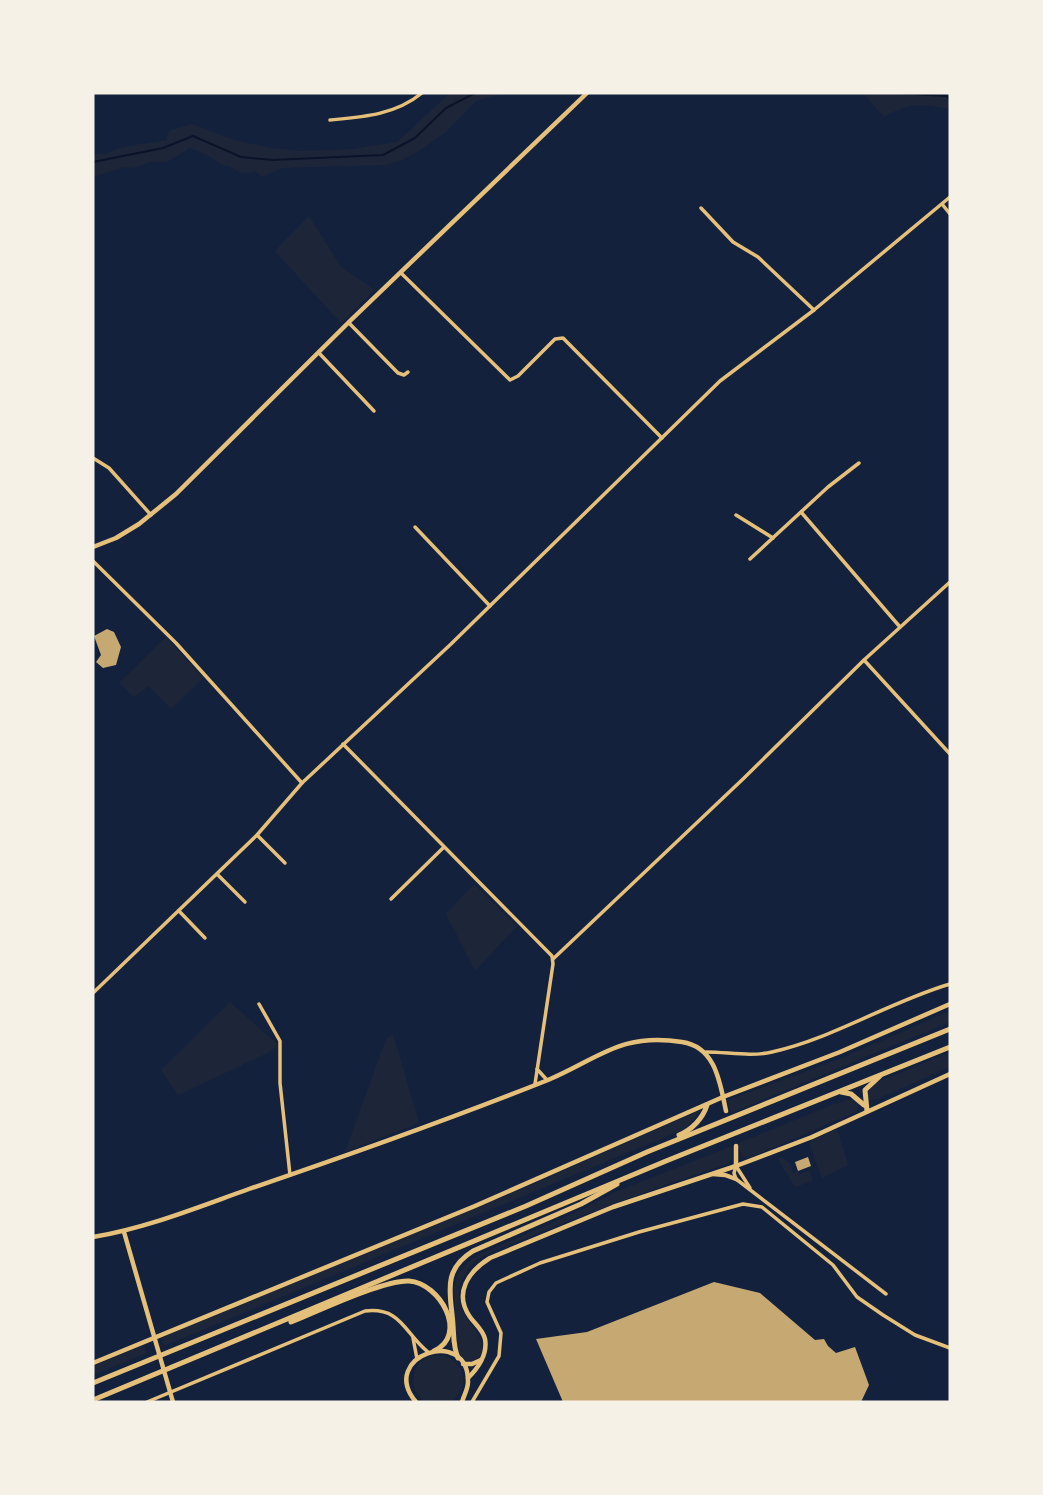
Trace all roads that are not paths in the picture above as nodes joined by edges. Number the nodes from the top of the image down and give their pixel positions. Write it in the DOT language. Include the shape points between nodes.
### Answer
graph roads {
  1 [pos="422,93"];
  2 [pos="587,93"];
  3 [pos="330,120"];
  4 [pos="950,197"];
  5 [pos="942,204"];
  6 [pos="701,208"];
  7 [pos="950,214"];
  8 [pos="401,273"];
  9 [pos="814,310"];
  10 [pos="349,323"];
  11 [pos="319,353"];
  12 [pos="408,372"];
  13 [pos="374,411"];
  14 [pos="663,438"];
  15 [pos="93,457"];
  16 [pos="859,463"];
  17 [pos="801,512"];
  18 [pos="151,515"];
  19 [pos="736,515"];
  20 [pos="415,527"];
  21 [pos="773,538"];
  22 [pos="93,547"];
  23 [pos="750,559"];
  24 [pos="93,562"];
  25 [pos="950,582"];
  26 [pos="490,606"];
  27 [pos="900,627"];
  28 [pos="864,660"];
  29 [pos="343,744"];
  30 [pos="950,754"];
  31 [pos="302,783"];
  32 [pos="257,835"];
  33 [pos="444,846"];
  34 [pos="285,863"];
  35 [pos="217,874"];
  36 [pos="391,899"];
  37 [pos="245,902"];
  38 [pos="179,911"];
  39 [pos="205,937"];
  40 [pos="553,959"];
  41 [pos="950,984"];
  42 [pos="93,993"];
  43 [pos="259,1004"];
  44 [pos="950,1004"];
  45 [pos="950,1029"];
  46 [pos="950,1047"];
  47 [pos="706,1052"];
  48 [pos="895,1067"];
  49 [pos="537,1069"];
  50 [pos="950,1074"];
  51 [pos="547,1080"];
  52 [pos="535,1084"];
  53 [pos="837,1091"];
  54 [pos="723,1097"];
  55 [pos="706,1105"];
  56 [pos="726,1111"];
  57 [pos="867,1111"];
  58 [pos="736,1146"];
  59 [pos="647,1152"];
  60 [pos="736,1166"];
  61 [pos="709,1173"];
  62 [pos="290,1175"];
  63 [pos="625,1178"];
  64 [pos="736,1179"];
  65 [pos="751,1189"];
  66 [pos="124,1232"];
  67 [pos="93,1237"];
  68 [pos="886,1294"];
  69 [pos="412,1336"];
  70 [pos="232,1343"];
  71 [pos="950,1348"];
  72 [pos="431,1351"];
  73 [pos="458,1358"];
  74 [pos="417,1359"];
  75 [pos="482,1360"];
  76 [pos="93,1363"];
  77 [pos="463,1364"];
  78 [pos="468,1378"];
  79 [pos="93,1383"];
  80 [pos="93,1400"];
  81 [pos="462,1401"];
  82 [pos="147,1402"];
  83 [pos="173,1402"];
  84 [pos="416,1402"];
  85 [pos="472,1402"];
  1 -- 3 [label="street" via="392,110"];
  2 -- 8 [label="street"];
  4 -- 5 [label="street"];
  5 -- 7 [label="street"];
  5 -- 9 [label="street"];
  6 -- 9 [label="street" via="733,242 758,257"];
  8 -- 10 [label="street"];
  8 -- 14 [label="street" via="510,380 563,338"];
  9 -- 14 [label="street" via="728,374"];
  10 -- 11 [label="street"];
  10 -- 12 [label="street" via="398,373"];
  11 -- 13 [label="street"];
  11 -- 18 [label="street"];
  14 -- 26 [label="street"];
  15 -- 18 [label="street" via="109,468"];
  16 -- 17 [label="street"];
  17 -- 21 [label="street"];
  17 -- 27 [label="street"];
  18 -- 22 [label="street"];
  19 -- 21 [label="street"];
  20 -- 26 [label="street"];
  21 -- 23 [label="street"];
  24 -- 31 [label="street" via="176,643"];
  25 -- 27 [label="street"];
  26 -- 29 [label="street"];
  27 -- 28 [label="street"];
  28 -- 30 [label="street"];
  28 -- 40 [label="street"];
  29 -- 31 [label="street"];
  29 -- 33 [label="street"];
  31 -- 32 [label="street"];
  32 -- 34 [label="street"];
  32 -- 35 [label="street"];
  33 -- 36 [label="street"];
  33 -- 40 [label="street"];
  35 -- 37 [label="street"];
  35 -- 38 [label="street"];
  38 -- 39 [label="street"];
  38 -- 42 [label="street"];
  40 -- 49 [label="street"];
  41 -- 47 [label="street" via="782,1049 758,1054"];
  43 -- 62 [label="street" via="280,1041"];
  44 -- 54 [label="street"];
  45 -- 59 [label="highway"];
  46 -- 48 [label="highway"];
  47 -- 51 [label="street" via="682,1042 625,1042"];
  47 -- 54 [label="street"];
  48 -- 53 [label="highway"];
  48 -- 57 [label="highway" via="865,1090"];
  49 -- 51 [label="street"];
  49 -- 52 [label="street"];
  50 -- 57 [label="street"];
  51 -- 52 [label="street"];
  52 -- 62 [label="street"];
  53 -- 57 [label="highway" via="858,1098"];
  53 -- 63 [label="highway"];
  54 -- 55 [label="street"];
  54 -- 56 [label="street"];
  55 -- 59 [label="highway" via="691,1129"];
  55 -- 76 [label="street"];
  57 -- 60 [label="street"];
  58 -- 60 [label="street"];
  59 -- 79 [label="highway"];
  60 -- 61 [label="street"];
  60 -- 64 [label="street"];
  60 -- 65 [label="street"];
  61 -- 64 [label="street"];
  61 -- 75 [label="street" via="601,1211 474,1269 463,1302 484,1337"];
  62 -- 66 [label="street"];
  63 -- 70 [label="highway"];
  63 -- 73 [label="highway" via="581,1204 473,1251 458,1263 449,1290"];
  64 -- 65 [label="street"];
  65 -- 68 [label="street"];
  66 -- 67 [label="street"];
  66 -- 83 [label="street"];
  69 -- 72 [label="street"];
  69 -- 74 [label="street"];
  69 -- 82 [label="street" via="392,1315 365,1311"];
  70 -- 72 [label="highway" via="375,1288 408,1281 431,1288 445,1307 448,1338 442,1347"];
  70 -- 80 [label="highway"];
  71 -- 85 [label="street" via="915,1335 869,1306 833,1265 762,1207 743,1204 540,1263 496,1283 486,1302 501,1334 499,1356"];
  72 -- 73 [label="street"];
  72 -- 74 [label="street"];
  73 -- 77 [label="street"];
  74 -- 84 [label="street" via="407,1378"];
  75 -- 77 [label="street"];
  75 -- 78 [label="street"];
  77 -- 78 [label="street"];
  78 -- 81 [label="street"];
}
